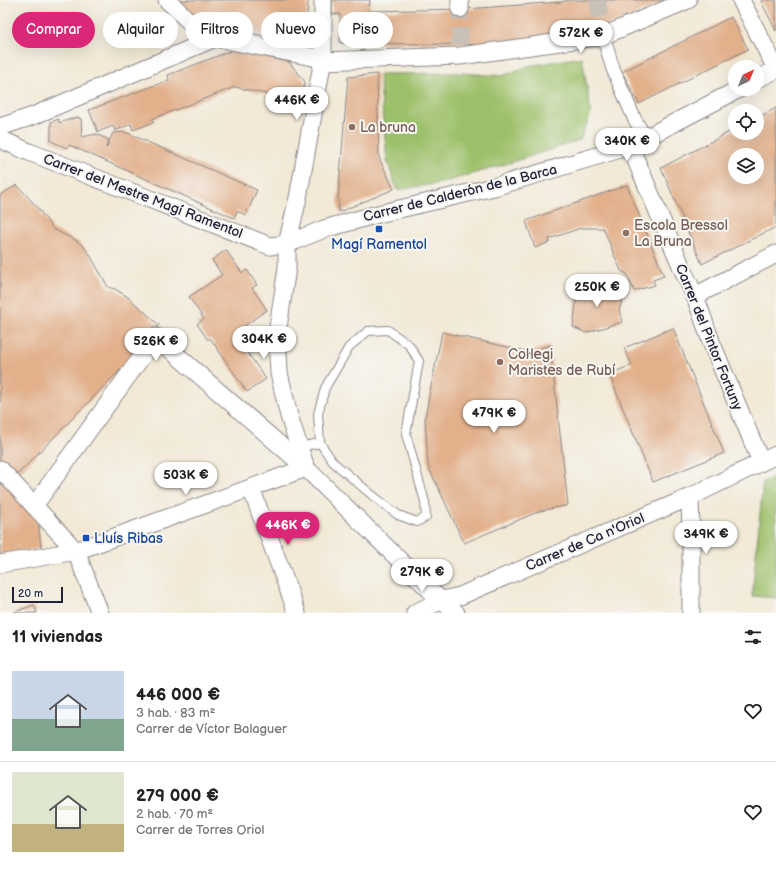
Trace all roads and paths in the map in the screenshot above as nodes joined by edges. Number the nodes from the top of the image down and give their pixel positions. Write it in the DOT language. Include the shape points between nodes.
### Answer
graph roads {
  1 [pos="167,0"];
  2 [pos="323,0"];
  3 [pos="688,0"];
  4 [pos="740,0"];
  5 [pos="186,18"];
  6 [pos="602,31"];
  7 [pos="253,46"];
  8 [pos="192,48"];
  9 [pos="323,60"];
  10 [pos="776,69"];
  11 [pos="764,76"];
  12 [pos="728,95"];
  13 [pos="0,127"];
  14 [pos="0,139"];
  15 [pos="646,139"];
  16 [pos="630,146"];
  17 [pos="287,244"];
  18 [pos="776,254"];
  19 [pos="695,296"];
  20 [pos="320,443"];
  21 [pos="299,447"];
  22 [pos="768,459"];
  23 [pos="306,468"];
  24 [pos="0,470"];
  25 [pos="251,488"];
  26 [pos="690,497"];
  27 [pos="34,506"];
  28 [pos="76,551"];
  29 [pos="0,564"];
  30 [pos="442,600"];
  31 [pos="100,613"];
  32 [pos="298,613"];
  33 [pos="415,613"];
  34 [pos="456,613"];
  35 [pos="691,613"];
  1 -- 5 [label="street"];
  2 -- 9 [label="street"];
  3 -- 6 [label="street"];
  4 -- 10 [label="street"];
  6 -- 9 [label="street" via="460,50"];
  6 -- 15 [label="street" via="613,69"];
  7 -- 9 [label="street"];
  8 -- 13 [label="street" via="33,116"];
  9 -- 17 [label="street"];
  10 -- 11 [label="street"];
  12 -- 15 [label="street, Carrer de Calderón de la Barca"];
  14 -- 17 [label="street, Carrer del Mestre Magí Ramentol" via="270,246"];
  15 -- 16 [label="street, Carrer de Calderón de la Barca"];
  16 -- 17 [label="street, Carrer de Calderón de la Barca" via="494,187 324,229"];
  16 -- 19 [label="street, Carrer del Pintor Fortuny"];
  17 -- 21 [label="street" via="287,268 277,334 279,373 288,416"];
  18 -- 19 [label="street"];
  19 -- 22 [label="street, Carrer del Pintor Fortuny" via="712,344"];
  20 -- 20 [label="lane" via="333,462 398,515 417,522 426,517 425,502 406,434 419,361 409,345 388,330 368,331 349,347 325,388 318,414"];
  20 -- 21 [label="lane"];
  21 -- 23 [label="street"];
  22 -- 26 [label="street, Carrer de Ca n'Oriol"];
  23 -- 25 [label="street"];
  23 -- 27 [label="street" via="156,338"];
  23 -- 30 [label="street"];
  24 -- 27 [label="street"];
  25 -- 28 [label="street"];
  25 -- 32 [label="street"];
  26 -- 30 [label="street, Carrer de Ca n'Oriol" via="460,596"];
  26 -- 35 [label="street"];
  27 -- 28 [label="street"];
  28 -- 29 [label="street"];
  28 -- 31 [label="street"];
  30 -- 33 [label="street, Carrer de Ca n'Oriol"];
  30 -- 34 [label="street"];
}
